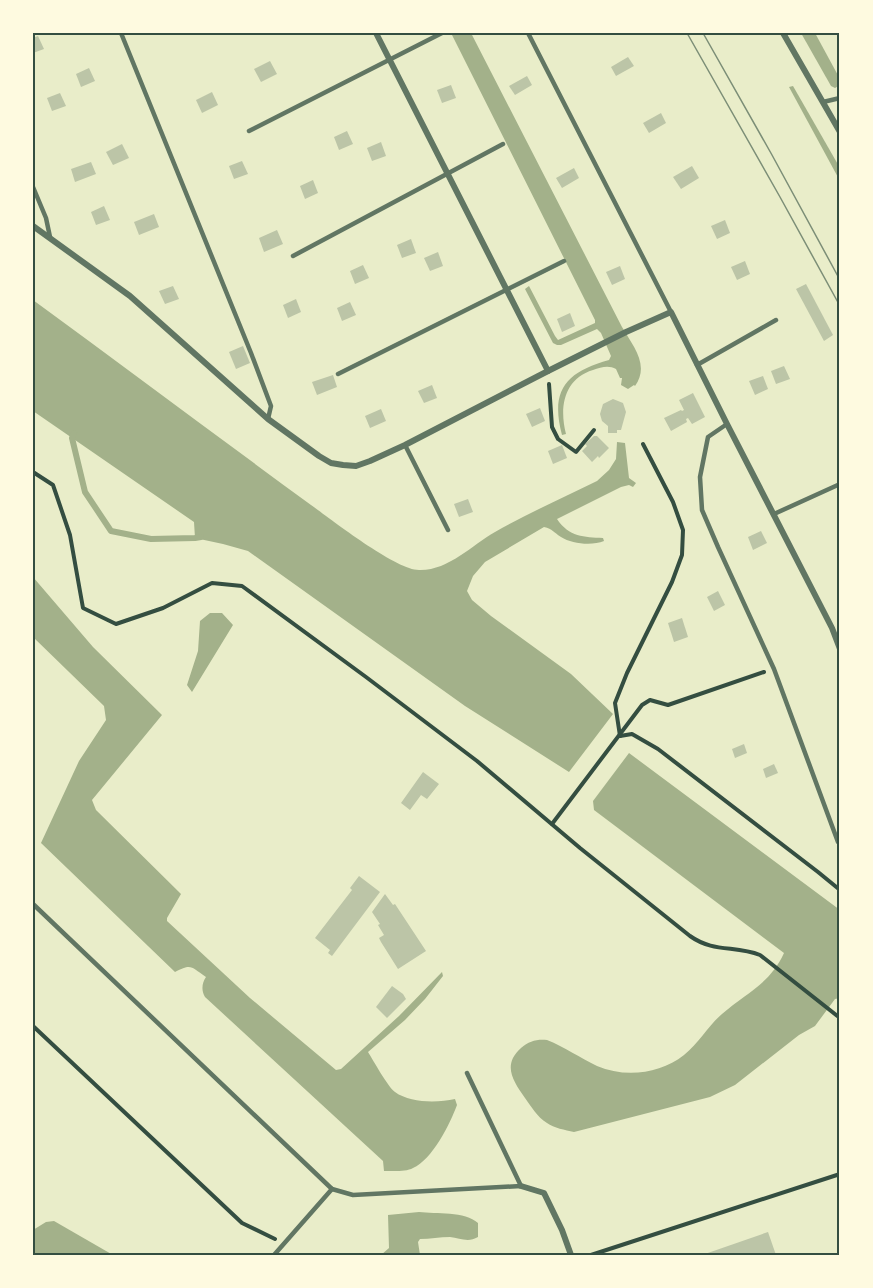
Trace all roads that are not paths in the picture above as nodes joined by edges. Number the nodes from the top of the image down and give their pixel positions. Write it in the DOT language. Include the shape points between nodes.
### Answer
graph roads {
  1 [pos="121,33"];
  2 [pos="376,33"];
  3 [pos="442,33"];
  4 [pos="528,33"];
  5 [pos="783,33"];
  6 [pos="390,60"];
  7 [pos="840,98"];
  8 [pos="823,102"];
  9 [pos="249,131"];
  10 [pos="840,132"];
  11 [pos="502,144"];
  12 [pos="448,173"];
  13 [pos="33,187"];
  14 [pos="33,225"];
  15 [pos="50,237"];
  16 [pos="293,256"];
  17 [pos="564,261"];
  18 [pos="506,289"];
  19 [pos="671,312"];
  20 [pos="776,320"];
  21 [pos="697,365"];
  22 [pos="548,371"];
  23 [pos="338,374"];
  24 [pos="268,419"];
  25 [pos="727,424"];
  26 [pos="405,445"];
  27 [pos="840,484"];
  28 [pos="774,514"];
  29 [pos="448,531"];
  30 [pos="840,625"];
  31 [pos="832,628"];
  32 [pos="840,648"];
  33 [pos="840,844"];
  34 [pos="33,904"];
  35 [pos="467,1073"];
  36 [pos="521,1186"];
  37 [pos="332,1189"];
  38 [pos="274,1255"];
  39 [pos="571,1255"];
  1 -- 24 [label="lane" via="251,353 271,406"];
  2 -- 6 [label="street"];
  3 -- 6 [label="lane"];
  4 -- 19 [label="lane"];
  5 -- 8 [label="street"];
  6 -- 9 [label="lane"];
  6 -- 12 [label="street"];
  7 -- 8 [label="lane"];
  8 -- 10 [label="street"];
  11 -- 12 [label="lane"];
  12 -- 16 [label="lane"];
  12 -- 18 [label="street"];
  13 -- 15 [label="lane"];
  14 -- 15 [label="street"];
  15 -- 24 [label="street" via="130,296"];
  17 -- 18 [label="lane"];
  18 -- 22 [label="street"];
  18 -- 23 [label="lane"];
  19 -- 21 [label="street"];
  19 -- 22 [label="street"];
  20 -- 21 [label="lane"];
  21 -- 25 [label="street"];
  22 -- 26 [label="street"];
  24 -- 26 [label="street" via="331,463 356,466"];
  25 -- 28 [label="street"];
  25 -- 33 [label="lane" via="708,437 700,477 702,510 774,669"];
  26 -- 29 [label="lane"];
  27 -- 28 [label="lane"];
  28 -- 31 [label="street"];
  30 -- 31 [label="lane"];
  31 -- 32 [label="street"];
  34 -- 37 [label="lane"];
  35 -- 36 [label="lane"];
  36 -- 37 [label="lane" via="353,1195"];
  36 -- 39 [label="street" via="544,1193"];
  37 -- 38 [label="lane"];
}
